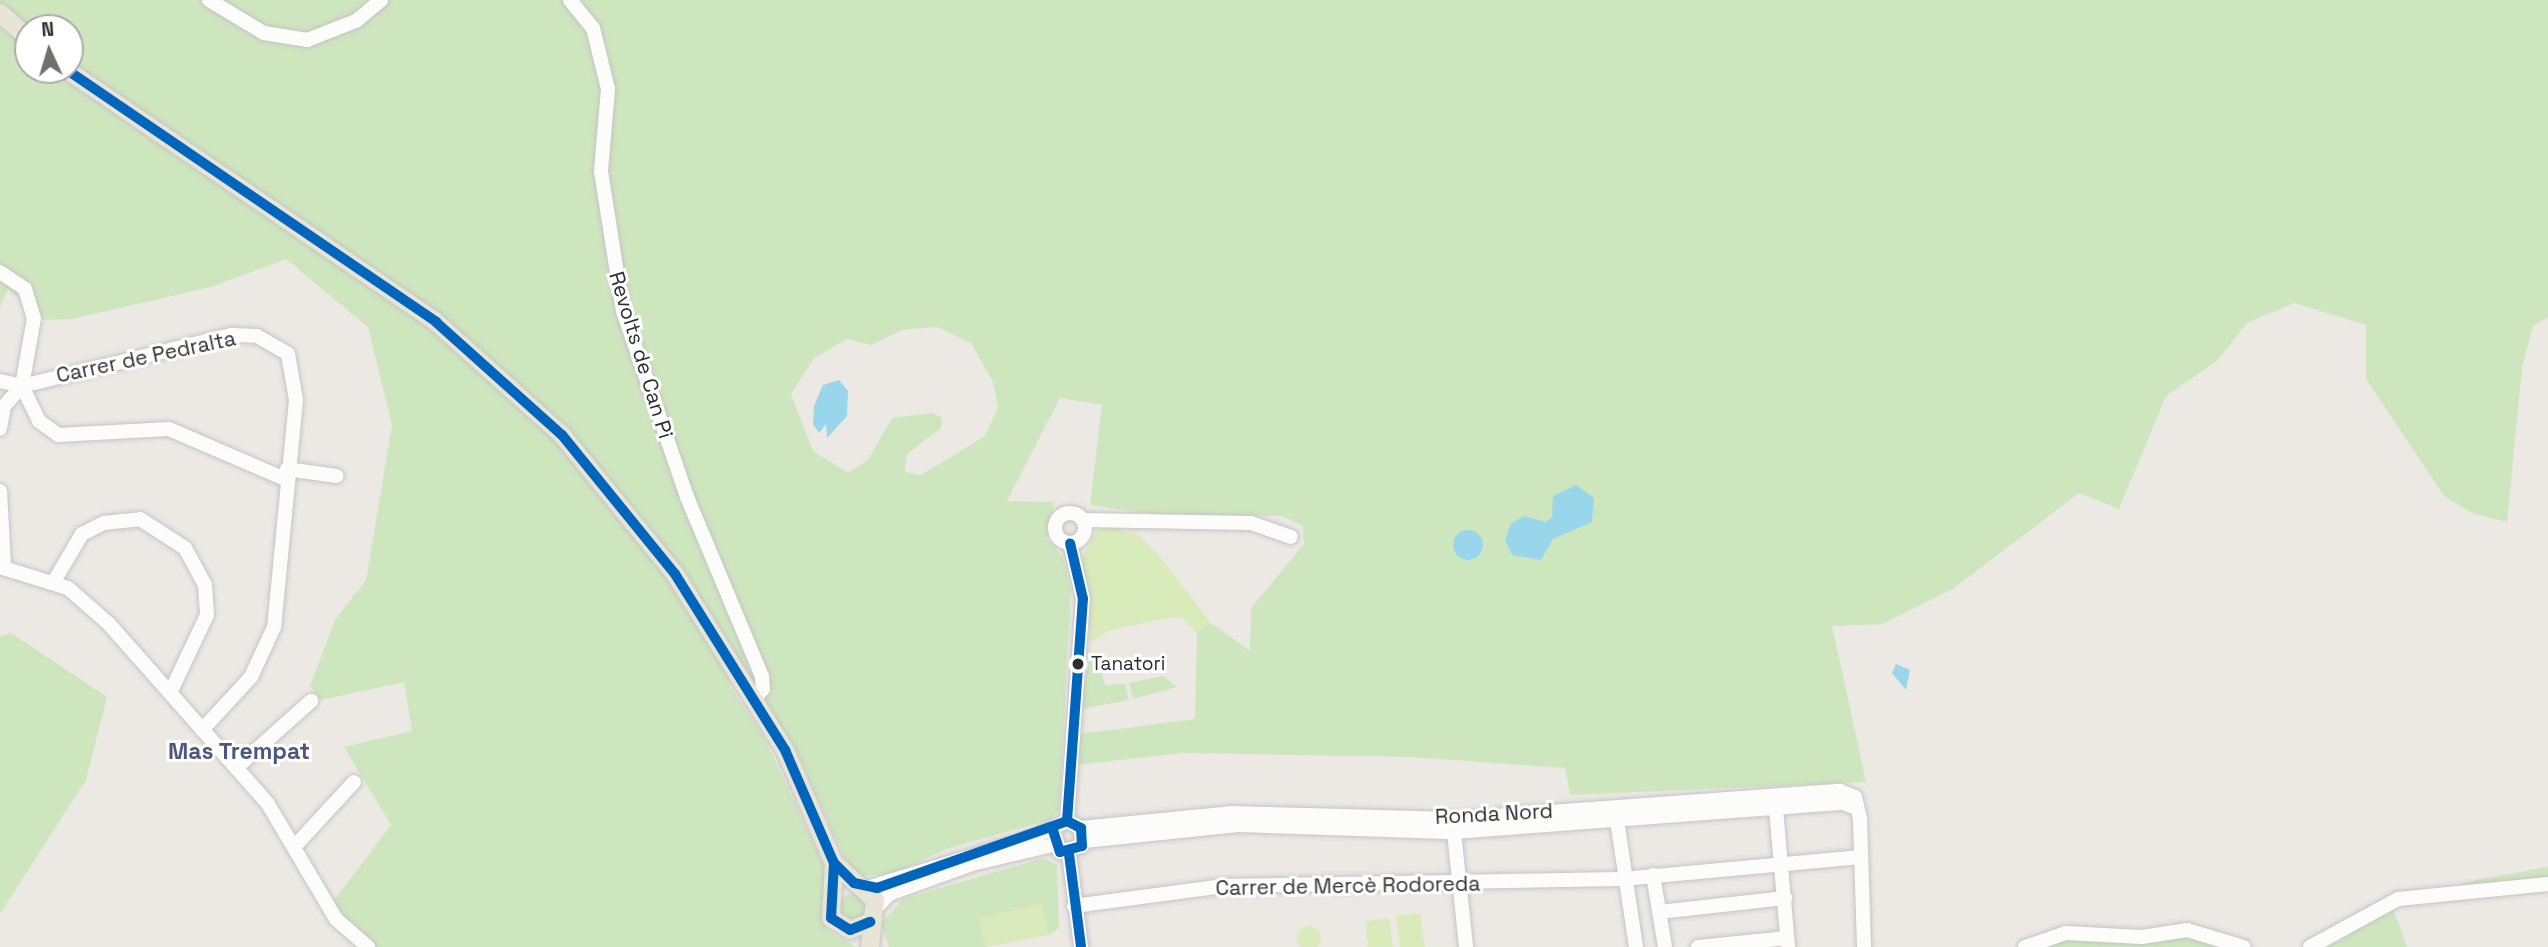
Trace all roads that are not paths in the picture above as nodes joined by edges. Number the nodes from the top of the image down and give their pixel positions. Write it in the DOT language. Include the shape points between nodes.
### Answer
graph roads {
  1 [pos="208,0"];
  2 [pos="381,0"];
  3 [pos="569,0"];
  4 [pos="0,13"];
  5 [pos="14,25"];
  6 [pos="84,82"];
  7 [pos="0,272"];
  8 [pos="0,380"];
  9 [pos="22,386"];
  10 [pos="0,429"];
  11 [pos="286,474"];
  12 [pos="337,476"];
  13 [pos="0,491"];
  14 [pos="1083,520"];
  15 [pos="1291,537"];
  16 [pos="1070,543"];
  17 [pos="2,566"];
  18 [pos="53,583"];
  19 [pos="170,693"];
  20 [pos="753,700"];
  21 [pos="311,701"];
  22 [pos="202,730"];
  23 [pos="236,768"];
  24 [pos="354,782"];
  25 [pos="1855,802"];
  26 [pos="1776,809"];
  27 [pos="1617,820"];
  28 [pos="1066,821"];
  29 [pos="1454,832"];
  30 [pos="1082,835"];
  31 [pos="1053,837"];
  32 [pos="295,845"];
  33 [pos="1069,854"];
  34 [pos="1861,857"];
  35 [pos="1782,862"];
  36 [pos="834,863"];
  37 [pos="1653,876"];
  38 [pos="1623,879"];
  39 [pos="1457,883"];
  40 [pos="2548,884"];
  41 [pos="860,885"];
  42 [pos="834,890"];
  43 [pos="1785,898"];
  44 [pos="1074,906"];
  45 [pos="1659,912"];
  46 [pos="873,915"];
  47 [pos="850,930"];
  48 [pos="1787,942"];
  49 [pos="368,947"];
  50 [pos="864,947"];
  51 [pos="870,947"];
  52 [pos="1081,947"];
  53 [pos="1466,947"];
  54 [pos="1636,947"];
  55 [pos="1665,947"];
  56 [pos="1698,947"];
  57 [pos="1864,947"];
  58 [pos="2025,947"];
  59 [pos="2244,947"];
  60 [pos="2310,947"];
  1 -- 2 [label="street" via="264,33 307,40 356,20"];
  3 -- 20 [label="street, Revolts de Can Pi" via="593,28 608,89 601,171 623,311 687,497 762,676 763,689"];
  4 -- 5 [label="main road"];
  6 -- 20 [label="main road" via="436,322 562,435 675,574"];
  7 -- 9 [label="street" via="25,289 34,318"];
  8 -- 9 [label="street, Carrer de Pedralta"];
  9 -- 10 [label="street" via="4,406"];
  9 -- 11 [label="street" via="39,421 58,435 169,429"];
  9 -- 11 [label="street, Carrer de Pedralta" via="232,335 257,336 288,354 295,372"];
  11 -- 12 [label="street"];
  11 -- 22 [label="street, Carrer de Pedralta" via="268,651 228,709"];
  13 -- 17 [label="street"];
  14 -- 15 [label="street" via="1251,523"];
  14 -- 16 [label="street" via="1084,533"];
  14 -- 16 [label="street" via="1070,512 1057,518 1056,535"];
  16 -- 28 [label="street" via="1083,599"];
  17 -- 18 [label="street"];
  18 -- 19 [label="street" via="88,602"];
  18 -- 19 [label="street" via="82,534 141,519 168,533 199,568 207,615"];
  19 -- 22 [label="street"];
  20 -- 36 [label="main road" via="785,750"];
  21 -- 23 [label="street"];
  22 -- 23 [label="street"];
  23 -- 32 [label="street"];
  24 -- 32 [label="street"];
  25 -- 26 [label="street, Ronda Nord"];
  25 -- 30 [label="street, Ronda Nord" via="1840,792 1455,820 1230,813"];
  25 -- 34 [label="street"];
  26 -- 27 [label="street, Ronda Nord"];
  26 -- 35 [label="street"];
  27 -- 29 [label="street, Ronda Nord"];
  27 -- 38 [label="street"];
  28 -- 30 [label="street"];
  28 -- 31 [label="street"];
  29 -- 30 [label="street, Ronda Nord" via="1238,825"];
  29 -- 39 [label="street"];
  30 -- 33 [label="street"];
  31 -- 33 [label="street"];
  31 -- 41 [label="street"];
  31 -- 46 [label="street" via="888,894"];
  32 -- 49 [label="street" via="336,919"];
  33 -- 44 [label="street"];
  34 -- 35 [label="street, Carrer de Mercè Rodoreda"];
  34 -- 57 [label="street"];
  35 -- 37 [label="street, Carrer de Mercè Rodoreda"];
  35 -- 43 [label="street"];
  36 -- 41 [label="main road"];
  36 -- 42 [label="main road"];
  37 -- 38 [label="street, Carrer de Mercè Rodoreda"];
  37 -- 45 [label="street"];
  38 -- 39 [label="street, Carrer de Mercè Rodoreda"];
  38 -- 54 [label="street"];
  39 -- 44 [label="street, Carrer de Mercè Rodoreda" via="1224,886"];
  39 -- 53 [label="street"];
  40 -- 60 [label="street" via="2398,899"];
  41 -- 42 [label="main road"];
  41 -- 46 [label="main road"];
  42 -- 47 [label="main road" via="828,911"];
  43 -- 45 [label="street"];
  43 -- 48 [label="street"];
  44 -- 52 [label="street"];
  45 -- 55 [label="street"];
  46 -- 47 [label="main road"];
  46 -- 51 [label="main road"];
  47 -- 50 [label="main road"];
  48 -- 56 [label="street"];
  58 -- 59 [label="street" via="2066,933 2142,937 2187,930"];
}
